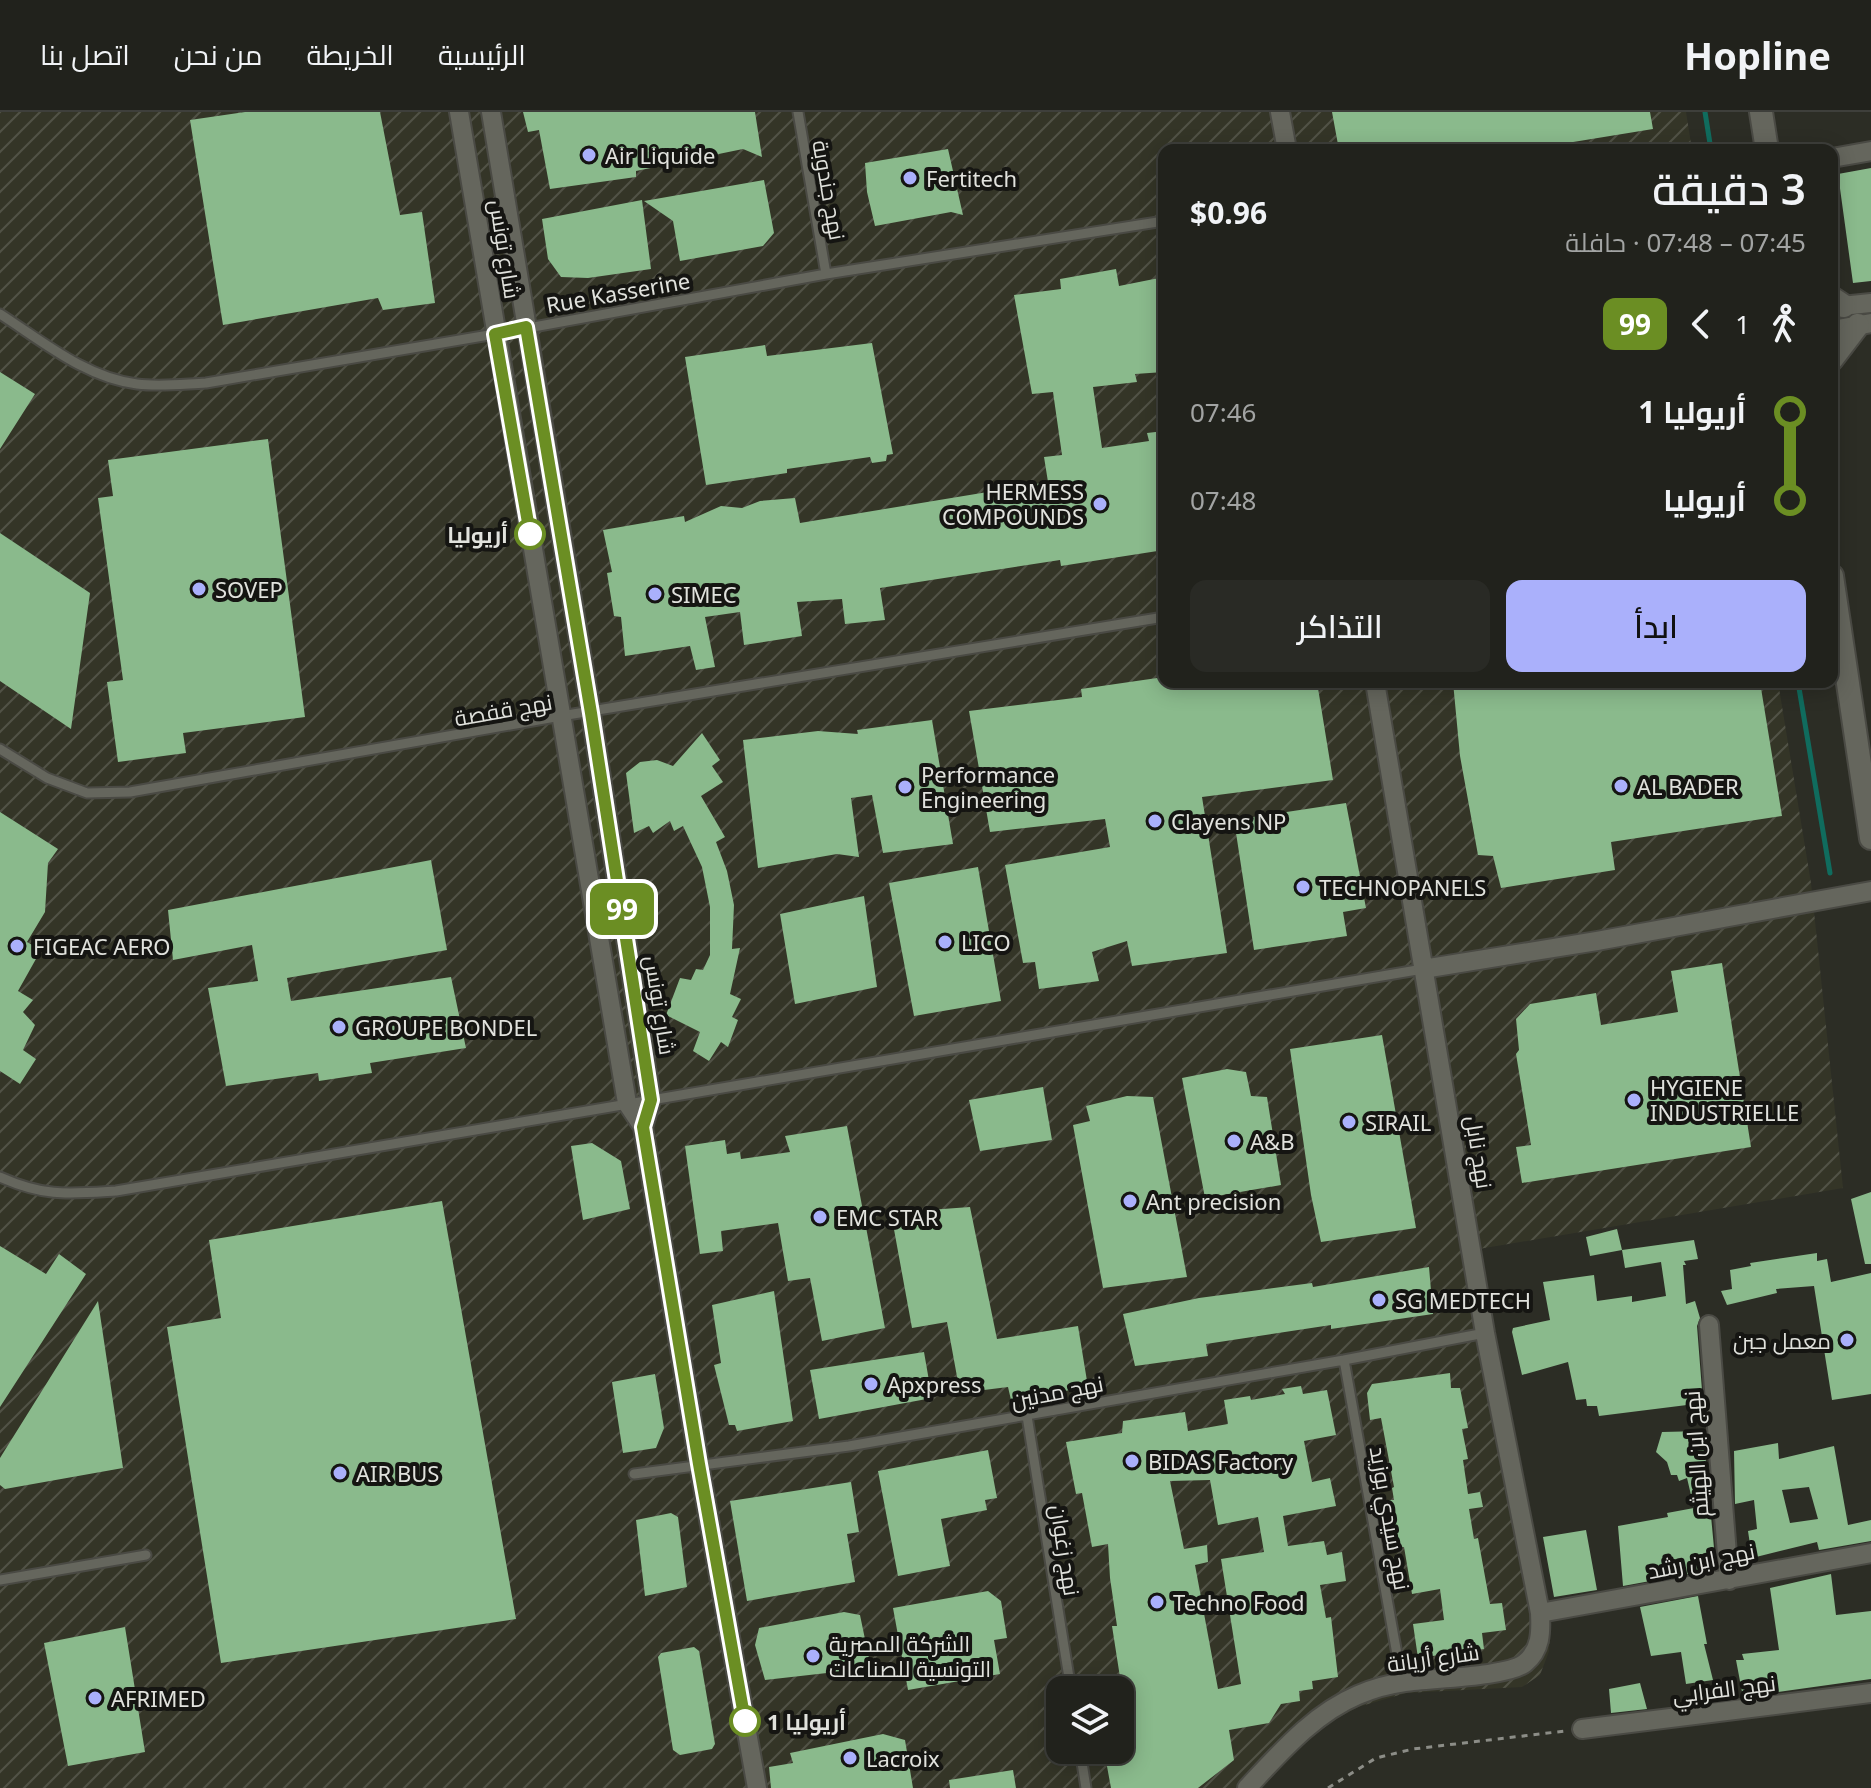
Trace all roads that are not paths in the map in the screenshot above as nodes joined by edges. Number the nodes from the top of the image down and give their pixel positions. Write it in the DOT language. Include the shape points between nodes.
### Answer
graph roads {
  1 [pos="459,112"];
  2 [pos="491,112"];
  3 [pos="798,112"];
  4 [pos="1280,112"];
  5 [pos="1761,112"];
  6 [pos="1286,144"];
  7 [pos="1766,144"];
  8 [pos="1871,151"];
  9 [pos="1838,157"];
  10 [pos="1158,222"];
  11 [pos="826,274"];
  12 [pos="1871,303"];
  13 [pos="1838,304"];
  14 [pos="0,314"];
  15 [pos="1865,324"];
  16 [pos="526,327"];
  17 [pos="1838,329"];
  18 [pos="495,334"];
  19 [pos="1838,353"];
  20 [pos="1838,616"];
  21 [pos="1158,618"];
  22 [pos="1376,688"];
  23 [pos="591,713"];
  24 [pos="561,716"];
  25 [pos="0,749"];
  26 [pos="1871,838"];
  27 [pos="1871,891"];
  28 [pos="1423,969"];
  29 [pos="651,1100"];
  30 [pos="627,1103"];
  31 [pos="643,1127"];
  32 [pos="0,1177"];
  33 [pos="1709,1325"];
  34 [pos="1485,1333"];
  35 [pos="1344,1360"];
  36 [pos="1027,1416"];
  37 [pos="699,1464"];
  38 [pos="634,1474"];
  39 [pos="1871,1553"];
  40 [pos="146,1555"];
  41 [pos="0,1580"];
  42 [pos="1729,1580"];
  43 [pos="1541,1621"];
  44 [pos="1069,1676"];
  45 [pos="1402,1682"];
  46 [pos="1871,1693"];
  47 [pos="1582,1729"];
  48 [pos="1082,1764"];
  49 [pos="757,1788"];
  50 [pos="1086,1788"];
  51 [pos="1247,1788"];
  1 -- 18 [label="street, شارع تونس"];
  2 -- 16 [label="street, شارع تونس"];
  3 -- 11 [label="lane, نهج جندوبة"];
  4 -- 6 [label="street"];
  5 -- 7 [label="street"];
  8 -- 9 [label="street"];
  10 -- 11 [label="lane, Rue Kasserine"];
  11 -- 16 [label="lane, Rue Kasserine"];
  12 -- 13 [label="street"];
  14 -- 18 [label="lane, Rue Kasserine" via="87,369 138,385 206,383"];
  15 -- 17 [label="street"];
  15 -- 19 [label="street"];
  16 -- 18 [label="lane, Rue Kasserine"];
  16 -- 23 [label="street, شارع تونس"];
  18 -- 24 [label="street, شارع تونس"];
  20 -- 26 [label="street"];
  21 -- 23 [label="lane, نهج قفصة"];
  22 -- 28 [label="street, نهج نابل"];
  23 -- 24 [label="lane, نهج قفصة"];
  23 -- 29 [label="street, شارع تونس"];
  24 -- 25 [label="lane, نهج قفصة" via="130,792 87,793 47,778"];
  24 -- 30 [label="street, شارع تونس"];
  27 -- 28 [label="street"];
  28 -- 29 [label="lane"];
  28 -- 34 [label="street, نهج نابل"];
  29 -- 30 [label="lane"];
  29 -- 31 [label="street"];
  30 -- 31 [label="street"];
  30 -- 32 [label="lane" via="116,1191 33,1192"];
  31 -- 37 [label="street"];
  33 -- 42 [label="street, نهج ابن الهيثم"];
  34 -- 35 [label="lane, نهج مدنين"];
  34 -- 43 [label="street, نهج نابل"];
  35 -- 36 [label="lane, نهج مدنين"];
  35 -- 45 [label="lane, نهج سيدي بوزيد"];
  36 -- 37 [label="lane, نهج مدنين"];
  36 -- 44 [label="lane, نهج زغوان"];
  37 -- 38 [label="lane, نهج مدنين"];
  37 -- 49 [label="street"];
  39 -- 42 [label="street, نهج ابن رشد"];
  40 -- 41 [label="lane"];
  42 -- 43 [label="street, نهج ابن رشد"];
  43 -- 45 [label="street, شارع أريانة" via="1534,1654 1515,1669"];
  45 -- 51 [label="street, شارع أريانة" via="1333,1708 1297,1736"];
  46 -- 47 [label="street, نهج الفرابي"];
  48 -- 50 [label="lane"];
}
